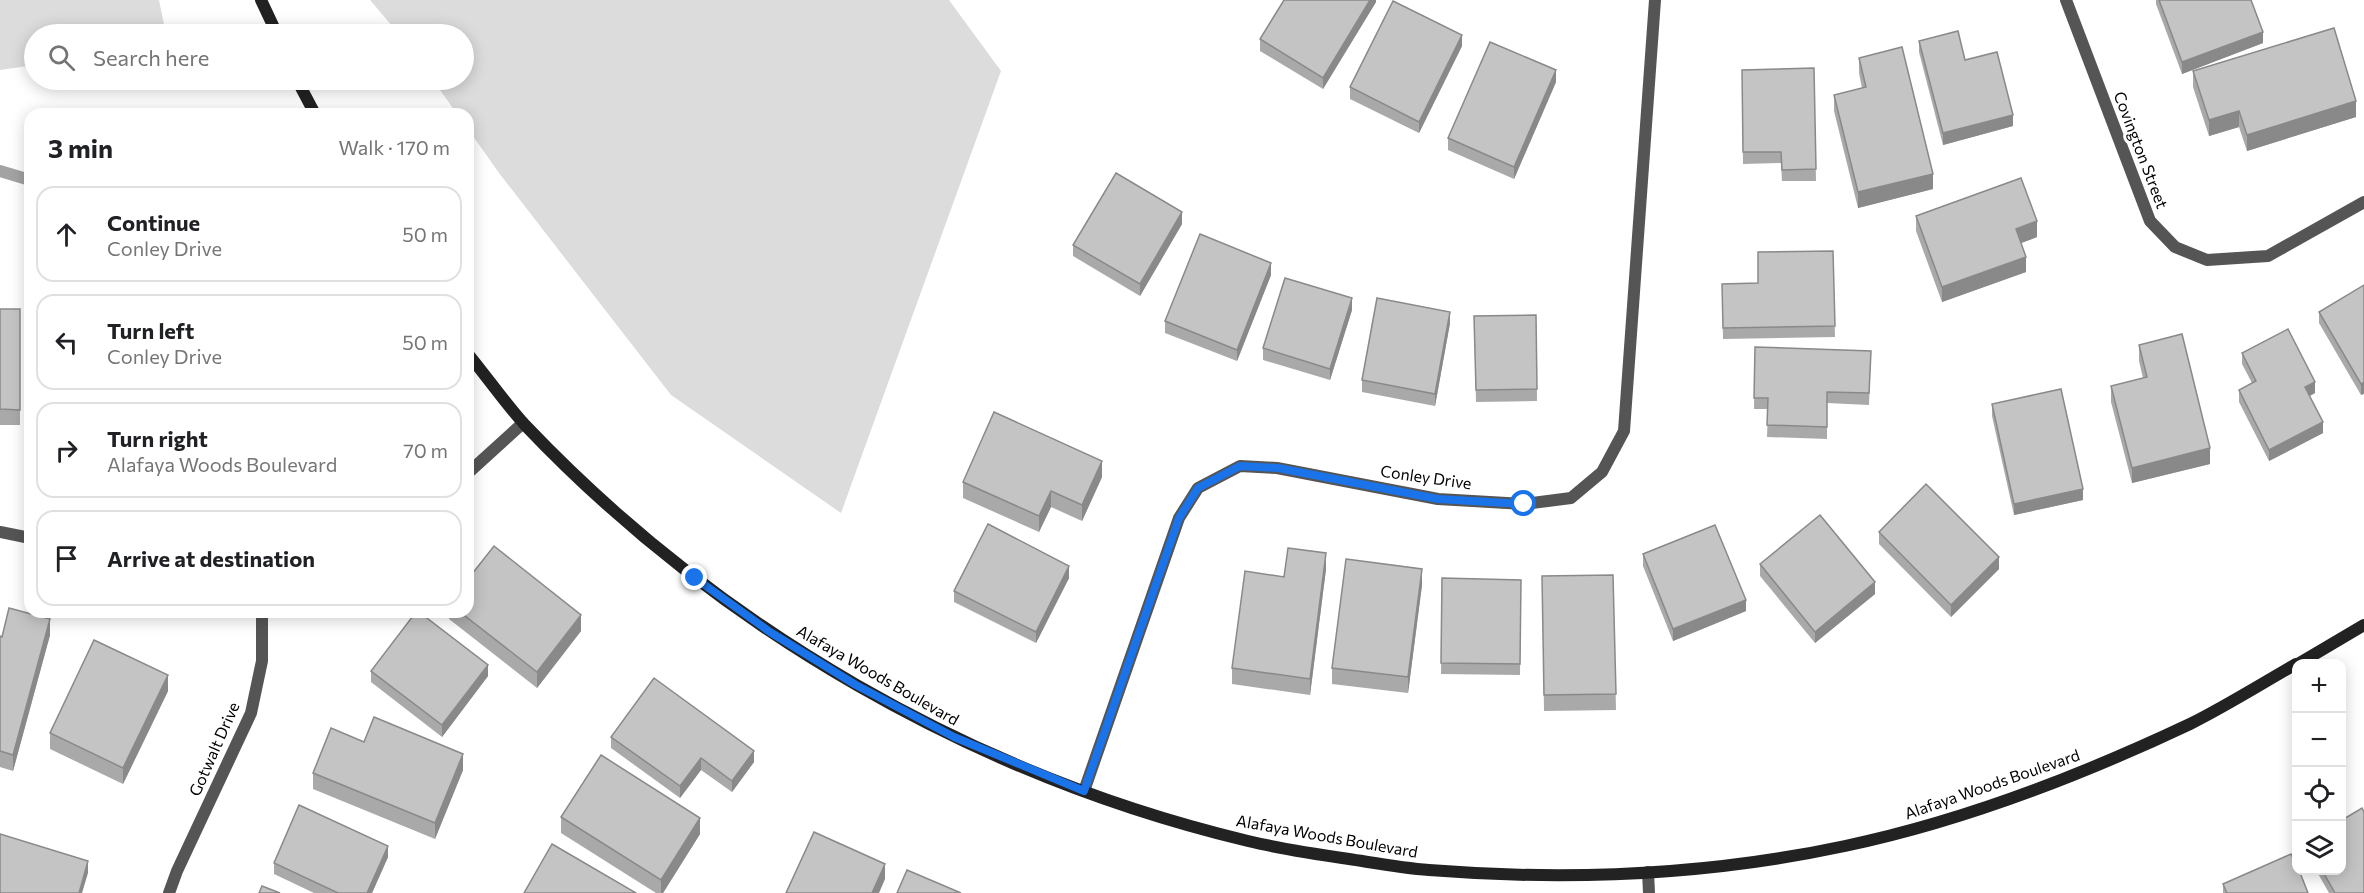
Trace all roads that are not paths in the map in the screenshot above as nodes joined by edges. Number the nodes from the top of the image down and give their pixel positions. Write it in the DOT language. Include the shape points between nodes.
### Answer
graph roads {
  1 [pos="261,0"];
  2 [pos="1655,0"];
  3 [pos="2066,0"];
  4 [pos="272,24"];
  5 [pos="302,90"];
  6 [pos="312,108"];
  7 [pos="2364,202"];
  8 [pos="474,362"];
  9 [pos="523,423"];
  10 [pos="474,468"];
  11 [pos="0,532"];
  12 [pos="24,537"];
  13 [pos="262,618"];
  14 [pos="2364,625"];
  15 [pos="2306,659"];
  16 [pos="2292,667"];
  17 [pos="1084,791"];
  18 [pos="1648,872"];
  19 [pos="169,893"];
  20 [pos="1649,893"];
  1 -- 4 [label="street"];
  2 -- 17 [label="street, Conley Drive" via="1624,431 1602,472 1571,498 1524,504 1438,499 1278,468 1240,466 1198,488 1179,518"];
  3 -- 7 [label="street, Covington Street" via="2150,221 2175,247 2207,260 2268,256"];
  5 -- 6 [label="street"];
  8 -- 9 [label="street, Alafaya Woods Boulevard"];
  9 -- 10 [label="street"];
  9 -- 17 [label="street, Alafaya Woods Boulevard" via="613,509 695,578 770,632 856,685 954,737"];
  11 -- 12 [label="street"];
  13 -- 19 [label="street, Gotwalt Drive" via="262,661 251,713"];
  14 -- 15 [label="street, Alafaya Woods Boulevard"];
  16 -- 18 [label="street, Alafaya Woods Boulevard" via="2192,722 2067,778 1939,822 1845,846 1756,862"];
  17 -- 18 [label="street, Alafaya Woods Boulevard" via="1251,842 1414,868 1529,876"];
  18 -- 20 [label="street"];
}
